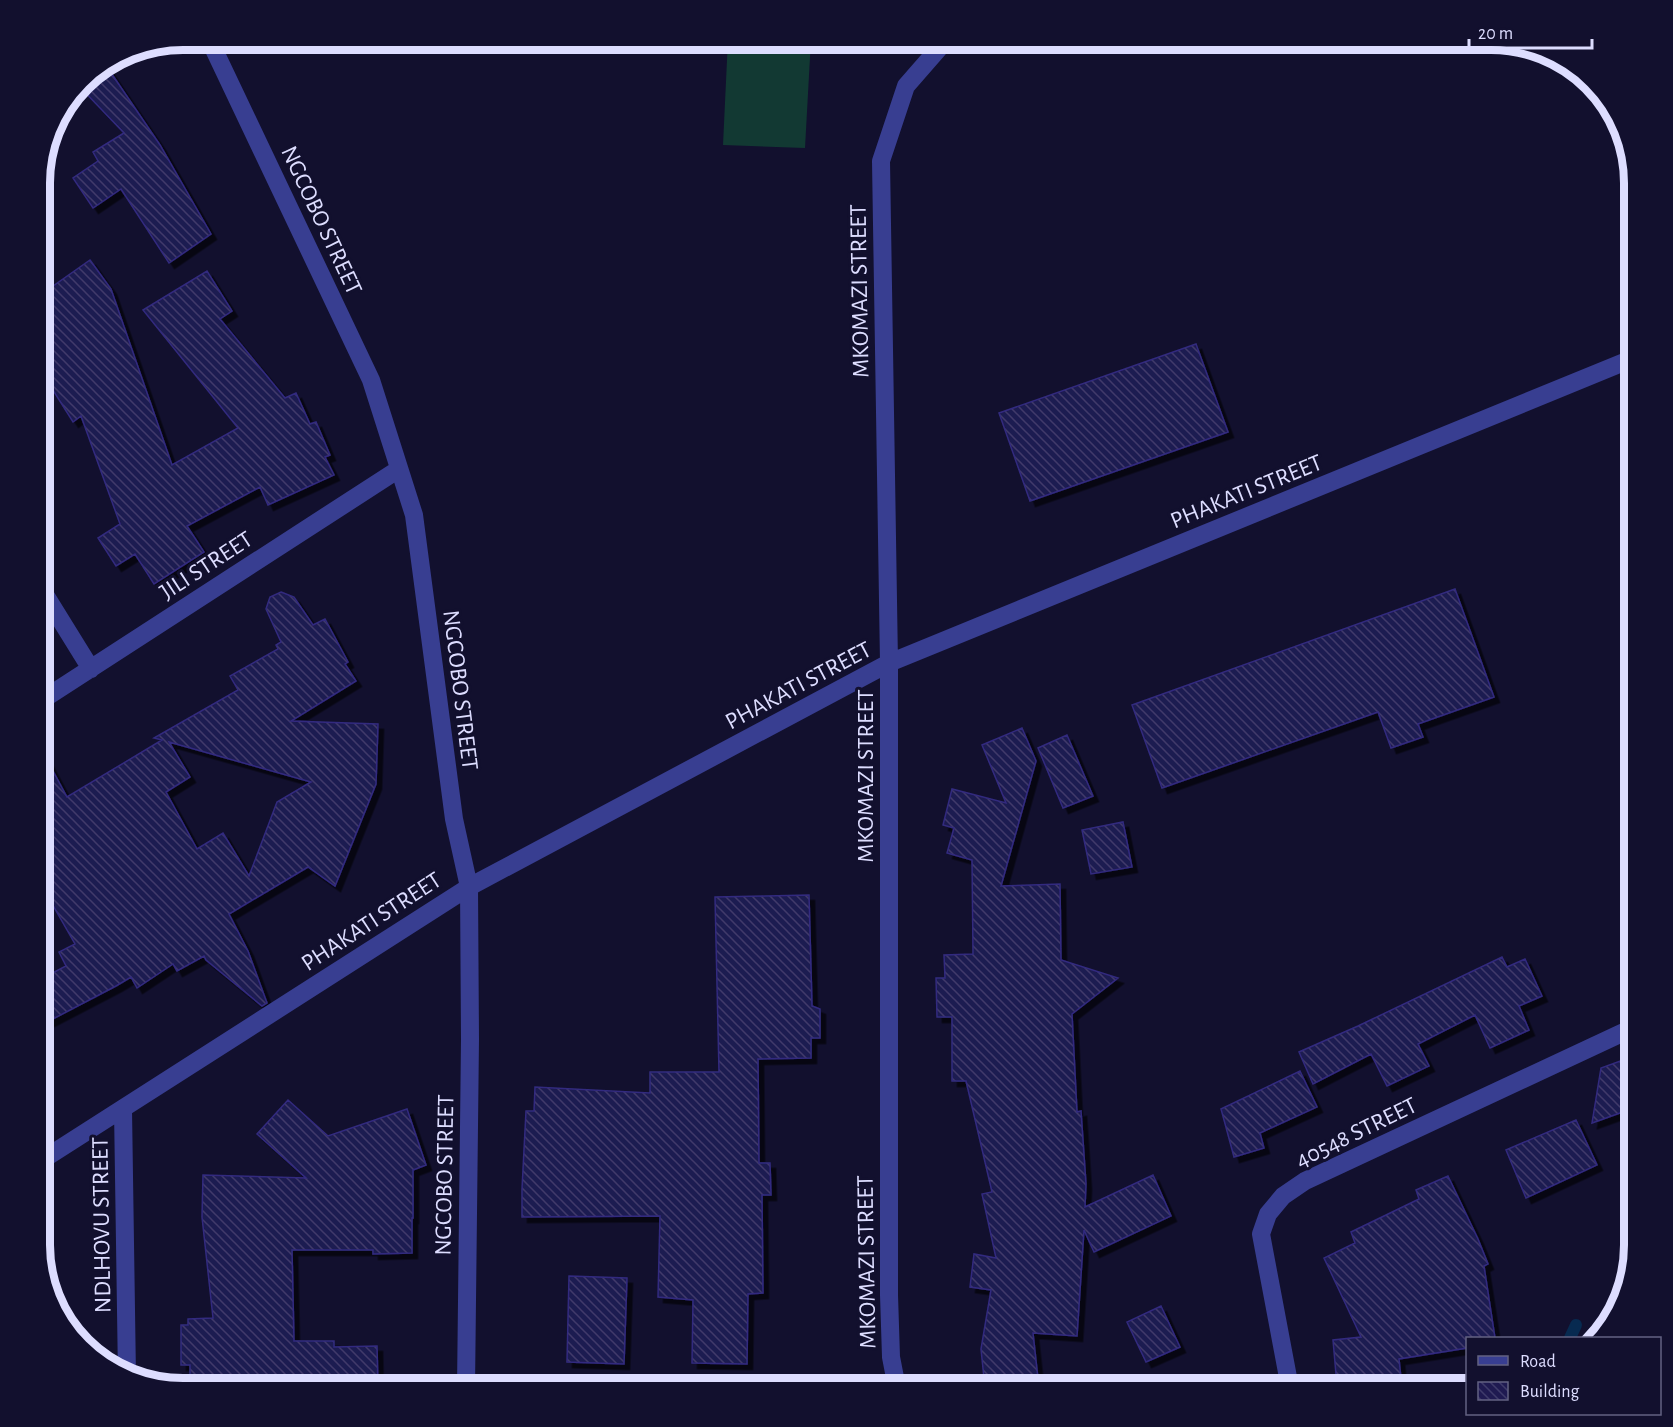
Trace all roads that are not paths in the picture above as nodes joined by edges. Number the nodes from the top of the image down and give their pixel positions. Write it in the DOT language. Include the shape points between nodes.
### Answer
graph roads {
  1 [pos="214,49"];
  2 [pos="938,49"];
  3 [pos="1624,362"];
  4 [pos="399,469"];
  5 [pos="50,603"];
  6 [pos="889,663"];
  7 [pos="91,669"];
  8 [pos="50,695"];
  9 [pos="469,887"];
  10 [pos="1624,1034"];
  11 [pos="123,1109"];
  12 [pos="50,1155"];
  13 [pos="127,1365"];
  14 [pos="466,1378"];
  15 [pos="895,1378"];
  16 [pos="1288,1378"];
  1 -- 4 [label="street, NGCOBO STREET" via="371,380"];
  2 -- 6 [label="street, MKOMAZI STREET" via="906,86 881,161"];
  3 -- 6 [label="street, PHAKATI STREET"];
  4 -- 7 [label="street, JILI STREET"];
  4 -- 9 [label="street, NGCOBO STREET" via="414,515 454,819"];
  5 -- 7 [label="street"];
  6 -- 9 [label="street, PHAKATI STREET"];
  6 -- 15 [label="street, MKOMAZI STREET" via="889,1295"];
  7 -- 8 [label="street, JILI STREET"];
  9 -- 11 [label="street, PHAKATI STREET"];
  9 -- 14 [label="street, NGCOBO STREET"];
  10 -- 16 [label="street, 40548 STREET" via="1305,1181 1283,1196 1268,1214 1261,1234"];
  11 -- 12 [label="street, PHAKATI STREET"];
  11 -- 13 [label="street, NDLHOVU STREET"];
}
